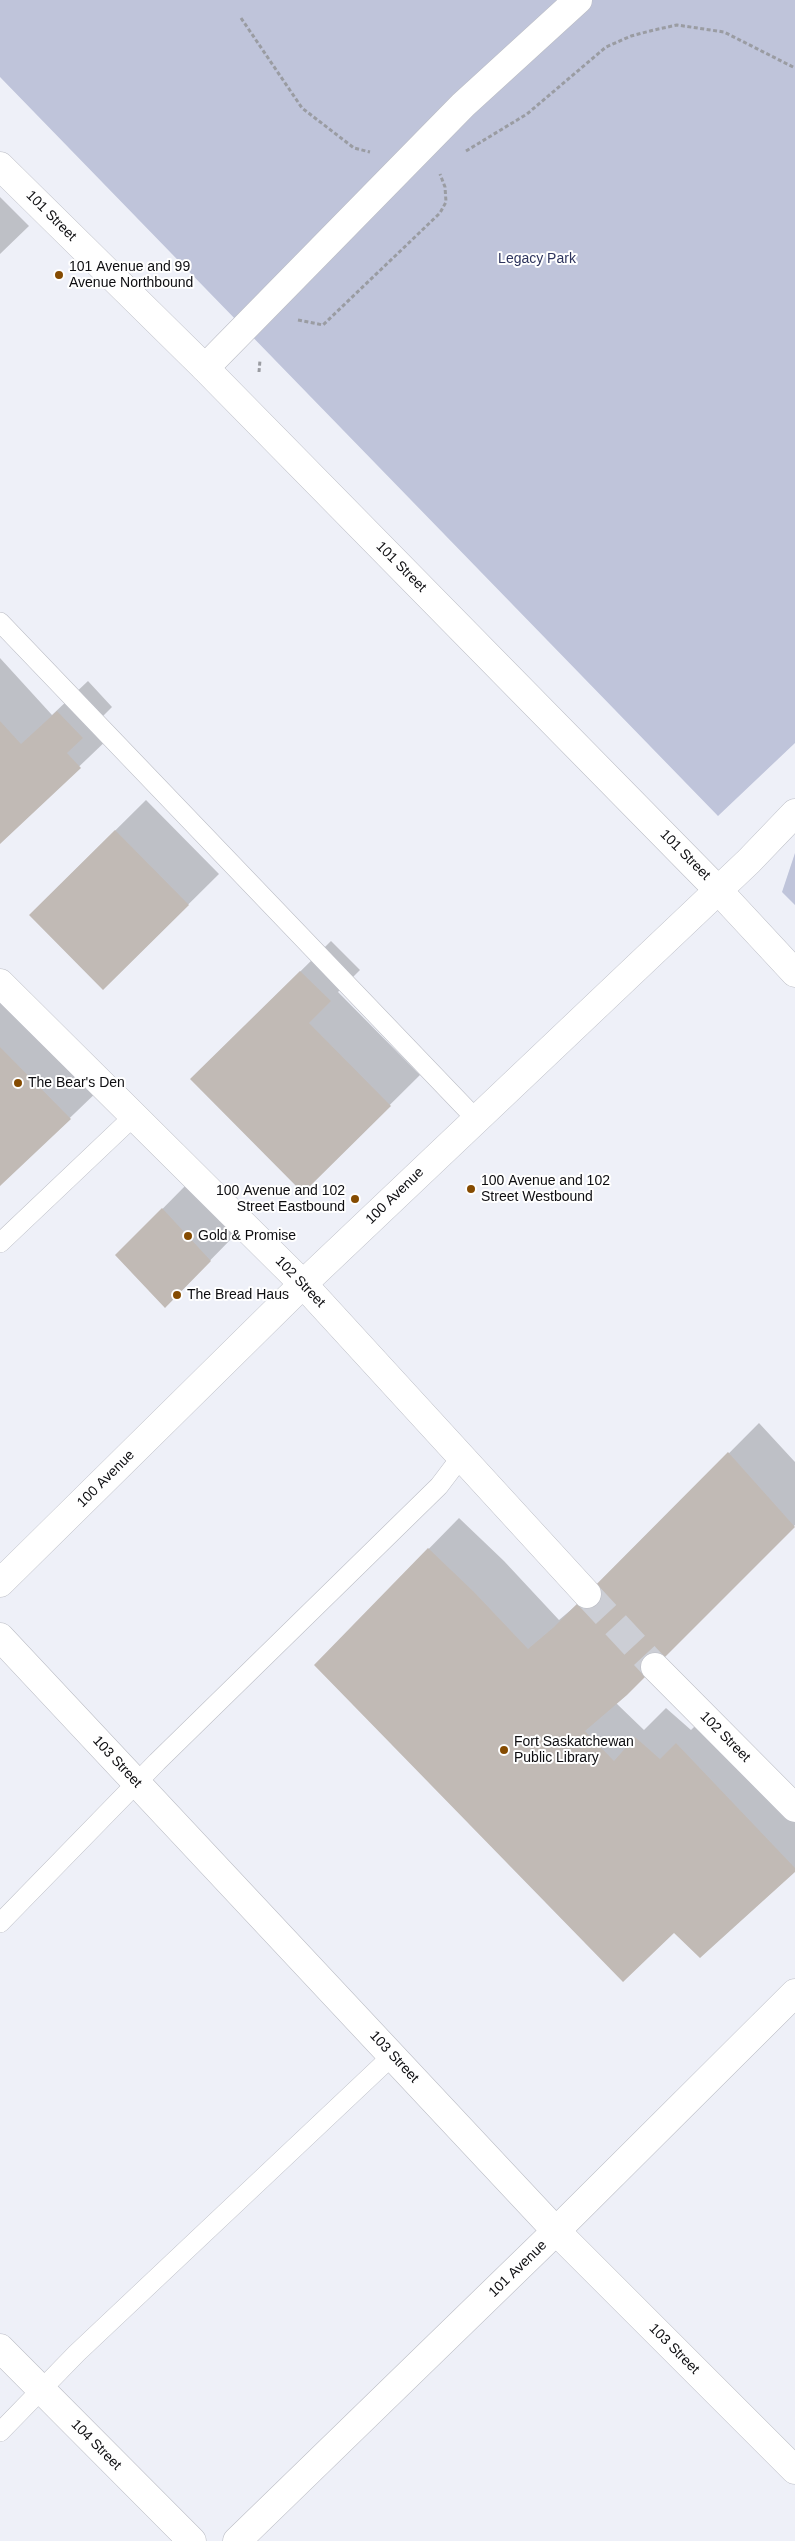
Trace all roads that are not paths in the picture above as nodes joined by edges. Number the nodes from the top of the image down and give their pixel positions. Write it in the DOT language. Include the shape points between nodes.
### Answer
graph roads {
  1 [pos="578,0"];
  2 [pos="0,166"];
  3 [pos="205,368"];
  4 [pos="0,622"];
  5 [pos="795,813"];
  6 [pos="717,888"];
  7 [pos="795,973"];
  8 [pos="0,983"];
  9 [pos="134,1116"];
  10 [pos="476,1119"];
  11 [pos="0,1242"];
  12 [pos="303,1284"];
  13 [pos="462,1457"];
  14 [pos="0,1583"];
  15 [pos="587,1594"];
  16 [pos="0,1638"];
  17 [pos="655,1667"];
  18 [pos="136,1783"];
  19 [pos="795,1808"];
  20 [pos="0,1923"];
  21 [pos="795,1993"];
  22 [pos="392,2056"];
  23 [pos="556,2231"];
  24 [pos="0,2348"];
  25 [pos="41,2390"];
  26 [pos="0,2432"];
  27 [pos="795,2470"];
  28 [pos="192,2541"];
  29 [pos="237,2541"];
  1 -- 3 [label="street" via="470,98"];
  2 -- 3 [label="street, 101 Street"];
  3 -- 6 [label="street, 101 Street"];
  4 -- 10 [label="lane"];
  5 -- 6 [label="street, 100 Avenue"];
  6 -- 7 [label="street, 101 Street"];
  6 -- 10 [label="street, 100 Avenue"];
  8 -- 9 [label="street, 102 Street"];
  9 -- 11 [label="lane"];
  9 -- 12 [label="street, 102 Street"];
  10 -- 12 [label="street, 100 Avenue"];
  12 -- 13 [label="street, 102 Street"];
  12 -- 14 [label="street, 100 Avenue"];
  13 -- 15 [label="street, 102 Street"];
  13 -- 18 [label="lane" via="439,1486"];
  16 -- 18 [label="street, 103 Street"];
  17 -- 19 [label="street, 102 Street"];
  18 -- 20 [label="lane"];
  18 -- 22 [label="street, 103 Street"];
  21 -- 23 [label="street, 101 Avenue"];
  22 -- 23 [label="street, 103 Street"];
  22 -- 25 [label="lane"];
  23 -- 27 [label="street, 103 Street"];
  23 -- 29 [label="street, 101 Avenue"];
  24 -- 25 [label="street, 104 Street"];
  25 -- 26 [label="lane"];
  25 -- 28 [label="street, 104 Street"];
}
